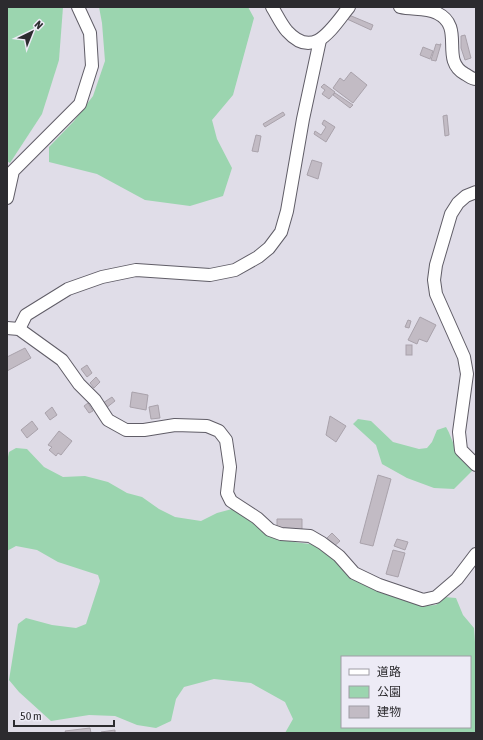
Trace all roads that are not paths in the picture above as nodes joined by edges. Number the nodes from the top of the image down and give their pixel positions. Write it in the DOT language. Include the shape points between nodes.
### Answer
graph roads {
  1 [pos="78,7"];
  2 [pos="272,7"];
  3 [pos="349,7"];
  4 [pos="400,7"];
  5 [pos="320,40"];
  6 [pos="476,79"];
  7 [pos="476,192"];
  8 [pos="7,198"];
  9 [pos="7,328"];
  10 [pos="19,329"];
  11 [pos="476,465"];
  12 [pos="476,554"];
  1 -- 8 [label="street" via="90,33 92,66 80,104 13,172"];
  2 -- 5 [label="street" via="286,30 297,41 309,44"];
  3 -- 5 [label="street"];
  4 -- 6 [label="street" via="437,13 449,22 455,63 461,72"];
  5 -- 10 [label="street" via="287,212 280,232 269,248 236,270 210,275 136,270 102,277 68,289 26,315"];
  7 -- 11 [label="street" via="458,203 451,214 434,280 436,294 464,357 467,374 459,432 461,450"];
  9 -- 10 [label="street"];
  10 -- 12 [label="street" via="62,360 108,420 126,430 175,425 207,426 219,431 226,440 230,467 227,493 231,501 270,530 281,534 310,536 322,543 339,556 354,573 379,585 423,600 436,597 447,588"];
}
